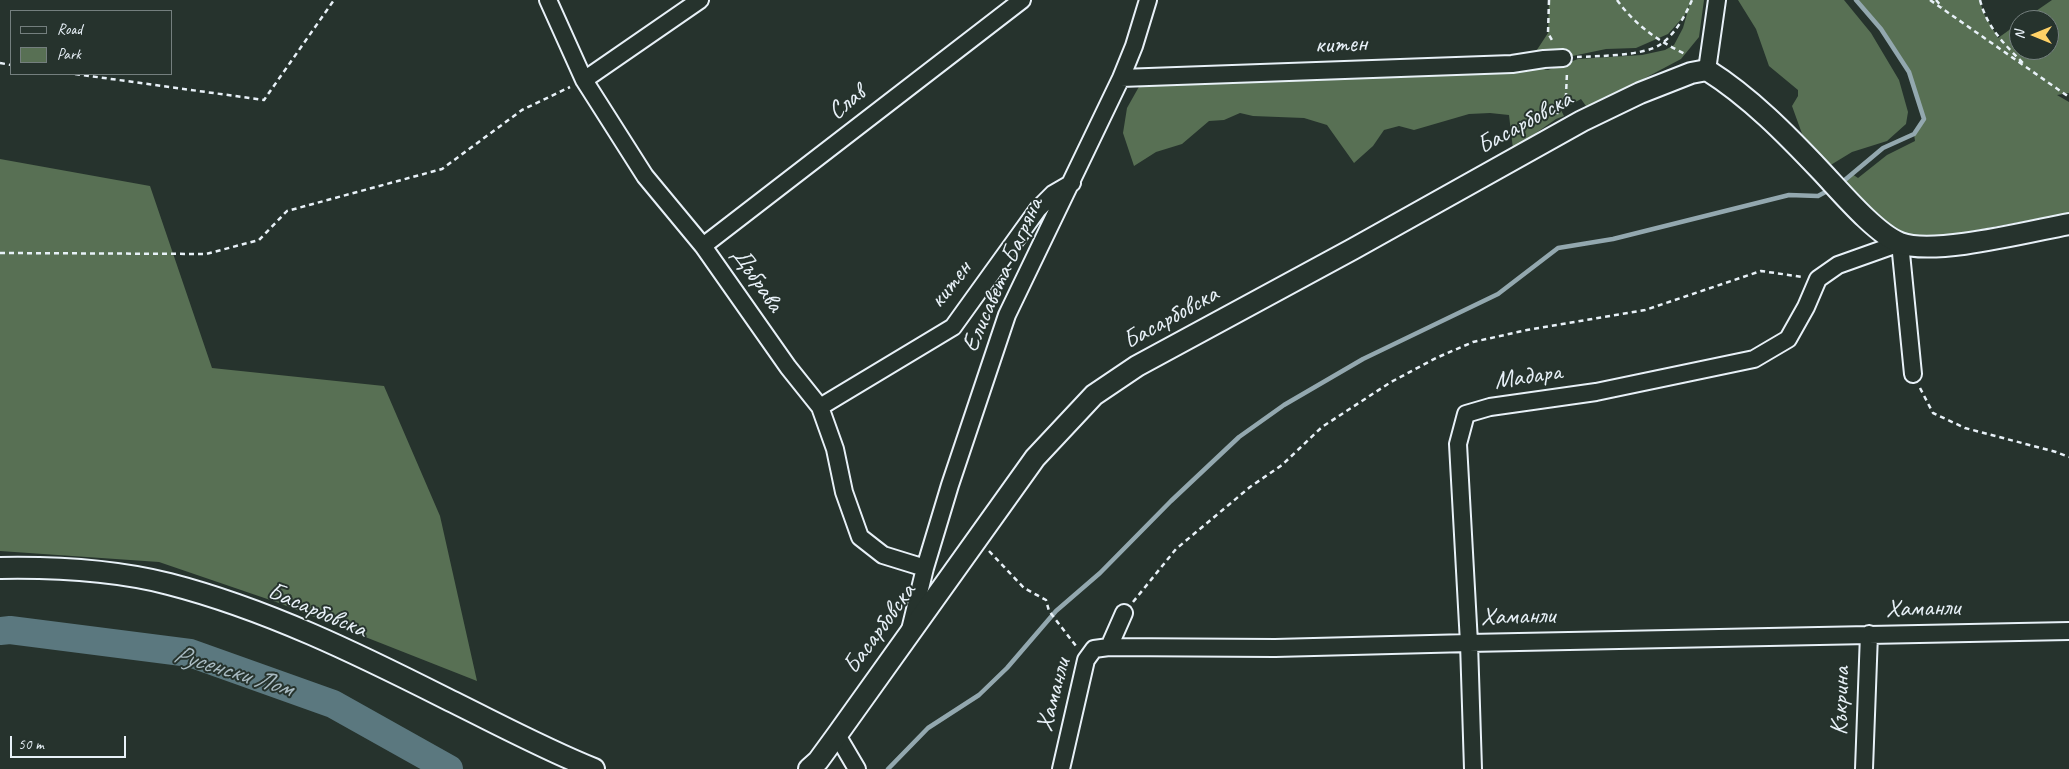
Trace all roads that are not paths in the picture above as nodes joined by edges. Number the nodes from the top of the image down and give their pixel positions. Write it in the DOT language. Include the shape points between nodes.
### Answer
graph roads {
  1 [pos="548,0"];
  2 [pos="700,0"];
  3 [pos="1022,0"];
  4 [pos="1148,0"];
  5 [pos="1717,0"];
  6 [pos="1563,58"];
  7 [pos="1699,72"];
  8 [pos="1121,78"];
  9 [pos="584,80"];
  10 [pos="1072,183"];
  11 [pos="2069,224"];
  12 [pos="1900,243"];
  13 [pos="703,246"];
  14 [pos="1913,374"];
  15 [pos="820,407"];
  16 [pos="0,568"];
  17 [pos="925,568"];
  18 [pos="1124,613"];
  19 [pos="2069,631"];
  20 [pos="1869,634"];
  21 [pos="908,635"];
  22 [pos="1469,643"];
  23 [pos="1109,647"];
  24 [pos="837,735"];
  25 [pos="818,766"];
  26 [pos="594,769"];
  27 [pos="856,769"];
  28 [pos="1061,769"];
  29 [pos="1473,769"];
  30 [pos="1864,769"];
  1 -- 9 [label="street, Дъбрава"];
  2 -- 9 [label="street"];
  3 -- 13 [label="street, Слав"];
  4 -- 8 [label="street, Елисавета Багряна"];
  5 -- 7 [label="street"];
  6 -- 8 [label="street, китен" via="1512,64"];
  7 -- 12 [label="street" via="1729,84 1793,142 1873,225"];
  7 -- 21 [label="street, Басарбовска" via="1640,93 1582,121 1137,366 1094,395 1035,458"];
  8 -- 10 [label="street, Елисавета Багряна"];
  9 -- 13 [label="street, Дъбрава" via="644,176"];
  10 -- 15 [label="street, китен" via="1053,194 1038,209 953,327"];
  10 -- 17 [label="street, Елисавета Багряна" via="1007,315"];
  11 -- 12 [label="street" via="1971,242 1926,246"];
  12 -- 14 [label="street"];
  12 -- 22 [label="street, Мадара" via="1838,265 1818,279 1788,339 1754,359 1596,392 1490,407 1466,414 1458,444"];
  13 -- 15 [label="street, Дъбрава" via="782,359"];
  15 -- 17 [label="street, Дъбрава" via="860,537 883,555"];
  16 -- 26 [label="street, Басарбовска" via="106,572 168,584 234,604 302,630"];
  17 -- 21 [label="street, Елисавета Багряна"];
  18 -- 23 [label="street"];
  19 -- 20 [label="street, Хаманли"];
  20 -- 22 [label="street, Хаманли"];
  20 -- 30 [label="street, Къкрина"];
  21 -- 24 [label="street, Басарбовска"];
  22 -- 23 [label="street, Хаманли" via="1275,648"];
  22 -- 29 [label="street, Мадара"];
  23 -- 28 [label="street, Хаманли" via="1094,649 1086,660"];
  24 -- 25 [label="street, Басарбовска"];
  24 -- 27 [label="street"];
}
